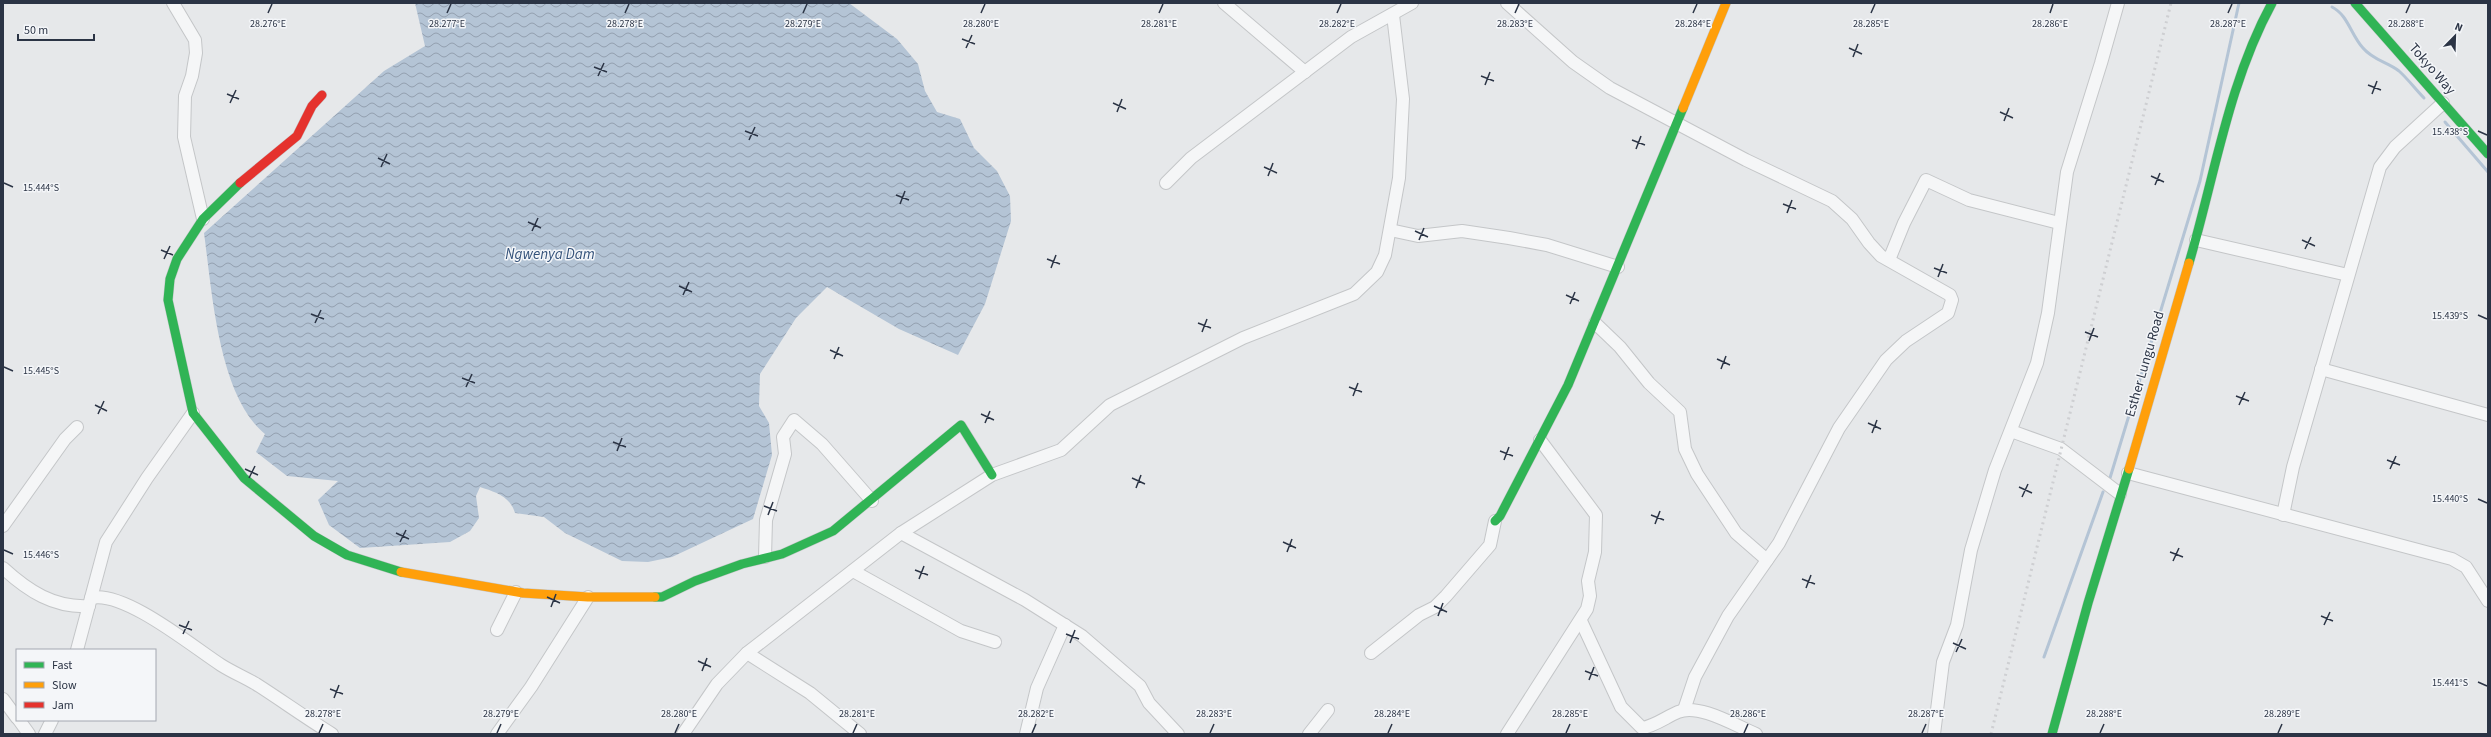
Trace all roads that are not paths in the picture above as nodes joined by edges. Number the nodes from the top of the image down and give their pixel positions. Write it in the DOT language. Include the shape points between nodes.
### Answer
graph roads {
  1 [pos="173,3"];
  2 [pos="1224,3"];
  3 [pos="1412,3"];
  4 [pos="1507,3"];
  5 [pos="1726,3"];
  6 [pos="2118,3"];
  7 [pos="2355,3"];
  8 [pos="2272,4"];
  9 [pos="1393,15"];
  10 [pos="1304,72"];
  11 [pos="322,95"];
  12 [pos="2443,103"];
  13 [pos="1675,123"];
  14 [pos="2488,154"];
  15 [pos="1166,183"];
  16 [pos="203,219"];
  17 [pos="2059,223"];
  18 [pos="1390,230"];
  19 [pos="2196,240"];
  20 [pos="1889,260"];
  21 [pos="1618,267"];
  22 [pos="2348,275"];
  23 [pos="1595,324"];
  24 [pos="2321,369"];
  25 [pos="193,412"];
  26 [pos="2488,415"];
  27 [pos="77,427"];
  28 [pos="2011,431"];
  29 [pos="1540,440"];
  30 [pos="2128,473"];
  31 [pos="992,475"];
  32 [pos="2120,494"];
  33 [pos="872,501"];
  34 [pos="2283,515"];
  35 [pos="1495,521"];
  36 [pos="3,526"];
  37 [pos="901,533"];
  38 [pos="765,557"];
  39 [pos="1767,560"];
  40 [pos="3,568"];
  41 [pos="853,571"];
  42 [pos="516,592"];
  43 [pos="588,597"];
  44 [pos="2488,601"];
  45 [pos="90,602"];
  46 [pos="1581,621"];
  47 [pos="1064,625"];
  48 [pos="497,630"];
  49 [pos="995,642"];
  50 [pos="77,649"];
  51 [pos="746,653"];
  52 [pos="1371,653"];
  53 [pos="3,699"];
  54 [pos="1328,710"];
  55 [pos="1684,710"];
  56 [pos="16,716"];
  57 [pos="19,721"];
  58 [pos="52,721"];
  59 [pos="1643,731"];
  60 [pos="29,734"];
  61 [pos="45,734"];
  62 [pos="332,734"];
  63 [pos="497,734"];
  64 [pos="683,734"];
  65 [pos="860,734"];
  66 [pos="1026,734"];
  67 [pos="1178,734"];
  68 [pos="1310,734"];
  69 [pos="1507,734"];
  70 [pos="1756,734"];
  71 [pos="1934,734"];
  72 [pos="2052,734"];
  1 -- 16 [label="street" via="195,40 196,53 192,76 185,96 184,137"];
  2 -- 10 [label="street"];
  3 -- 9 [label="street"];
  4 -- 13 [label="street" via="1572,62 1610,88"];
  5 -- 13 [label="street"];
  6 -- 17 [label="street" via="2102,63 2067,172"];
  7 -- 12 [label="street, Tokyo Way"];
  8 -- 19 [label="street, Esther Lungu Road" via="2255,32 2243,63"];
  9 -- 10 [label="street" via="1350,37"];
  9 -- 18 [label="street" via="1403,99 1399,178"];
  10 -- 15 [label="street" via="1191,158"];
  11 -- 16 [label="street" via="312,106 297,136 246,178"];
  12 -- 14 [label="street, Tokyo Way"];
  12 -- 22 [label="street" via="2396,147 2380,167"];
  13 -- 20 [label="street" via="1832,201 1852,219 1869,243"];
  13 -- 21 [label="street"];
  16 -- 25 [label="street" via="176,259 170,279 168,300"];
  17 -- 20 [label="street" via="1970,200 1926,180"];
  17 -- 28 [label="street" via="2048,313 2037,362"];
  18 -- 21 [label="street" via="1418,236 1462,231 1508,238 1547,245"];
  18 -- 31 [label="street" via="1385,255 1377,272 1354,294 1229,345 1110,405 1061,450"];
  19 -- 22 [label="street"];
  19 -- 30 [label="street, Esther Lungu Road"];
  20 -- 39 [label="street" via="1950,295 1951,308 1944,317 1906,341 1886,360 1839,428 1799,507"];
  21 -- 23 [label="street"];
  22 -- 24 [label="street"];
  23 -- 29 [label="street"];
  23 -- 39 [label="street" via="1620,347 1649,383 1680,412 1685,449 1697,474 1736,533"];
  24 -- 26 [label="street"];
  24 -- 34 [label="street"];
  25 -- 42 [label="street" via="244,478 314,536 347,555 392,570"];
  25 -- 45 [label="street" via="106,542"];
  27 -- 36 [label="street"];
  28 -- 32 [label="street" via="2062,449"];
  28 -- 71 [label="street" via="1995,470 1971,550 1957,625 1943,662"];
  29 -- 35 [label="street"];
  29 -- 46 [label="street" via="1596,514 1595,552 1588,581 1589,602"];
  30 -- 32 [label="street, Esther Lungu Road"];
  30 -- 34 [label="street"];
  31 -- 33 [label="street" via="961,425"];
  31 -- 37 [label="street"];
  32 -- 72 [label="street, Esther Lungu Road" via="2070,660"];
  33 -- 38 [label="street" via="833,531 782,554"];
  33 -- 38 [label="street" via="822,444 794,420 783,437 785,454 766,520"];
  34 -- 44 [label="street" via="2458,561 2471,573"];
  35 -- 52 [label="street" via="1490,545 1446,596 1435,607 1419,615"];
  37 -- 41 [label="street"];
  37 -- 47 [label="street" via="1025,600"];
  38 -- 43 [label="street" via="695,581 662,597"];
  39 -- 55 [label="street" via="1728,616 1695,677"];
  40 -- 45 [label="street" via="26,589 51,602 77,607"];
  41 -- 49 [label="street" via="961,631"];
  41 -- 51 [label="street"];
  42 -- 43 [label="street"];
  42 -- 48 [label="street"];
  43 -- 63 [label="street" via="531,687"];
  45 -- 50 [label="street"];
  45 -- 62 [label="street" via="108,598 124,604 160,624"];
  46 -- 59 [label="street" via="1621,707"];
  46 -- 69 [label="street" via="1558,651"];
  47 -- 66 [label="street" via="1036,688"];
  47 -- 67 [label="street" via="1097,648 1140,686 1149,703"];
  51 -- 64 [label="street" via="717,684"];
  51 -- 65 [label="street" via="810,693"];
  53 -- 56 [label="street"];
  54 -- 68 [label="street"];
  55 -- 59 [label="street"];
  55 -- 70 [label="street" via="1704,712"];
  57 -- 60 [label="street"];
  58 -- 61 [label="street"];
}
